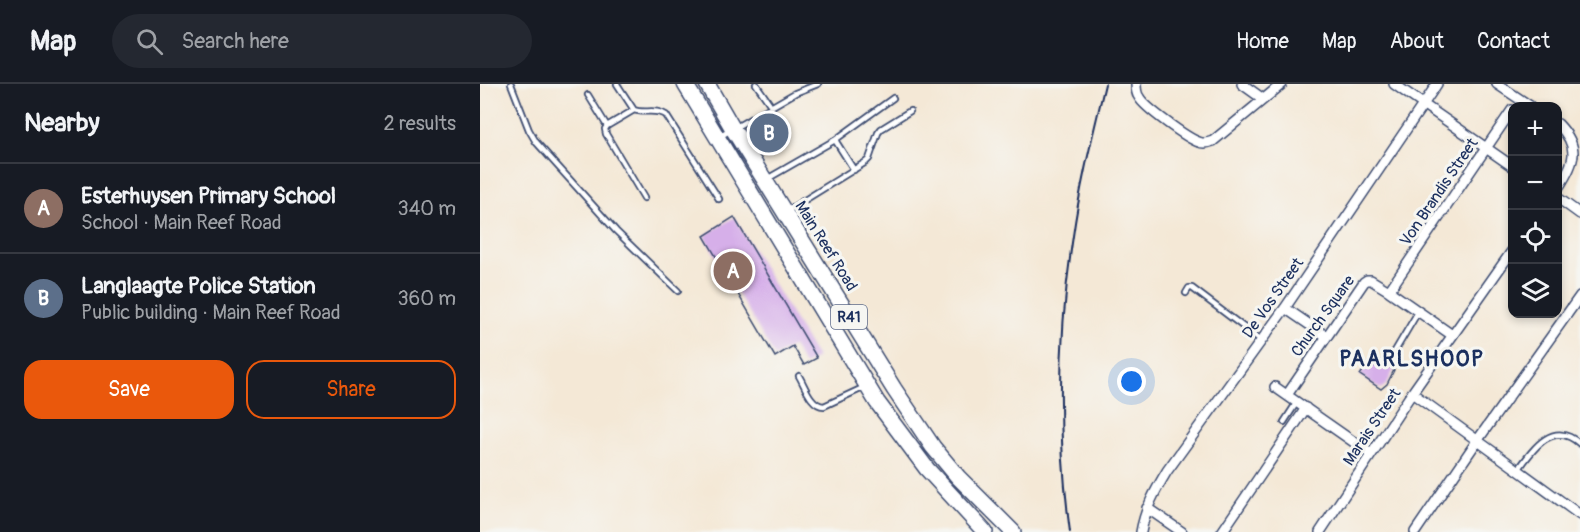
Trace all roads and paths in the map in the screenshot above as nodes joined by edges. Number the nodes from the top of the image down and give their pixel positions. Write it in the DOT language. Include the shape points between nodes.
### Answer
graph roads {
  1 [pos="511,84"];
  2 [pos="617,84"];
  3 [pos="685,84"];
  4 [pos="707,84"];
  5 [pos="756,84"];
  6 [pos="818,84"];
  7 [pos="1242,84"];
  8 [pos="1282,84"];
  9 [pos="1394,84"];
  10 [pos="1437,84"];
  11 [pos="1497,84"];
  12 [pos="1136,85"];
  13 [pos="588,95"];
  14 [pos="893,98"];
  15 [pos="1263,99"];
  16 [pos="1513,102"];
  17 [pos="1423,104"];
  18 [pos="772,106"];
  19 [pos="634,110"];
  20 [pos="910,111"];
  21 [pos="1508,117"];
  22 [pos="608,126"];
  23 [pos="1562,127"];
  24 [pos="733,129"];
  25 [pos="717,138"];
  26 [pos="835,140"];
  27 [pos="1487,148"];
  28 [pos="1508,163"];
  29 [pos="854,170"];
  30 [pos="1562,181"];
  31 [pos="766,183"];
  32 [pos="751,194"];
  33 [pos="644,198"];
  34 [pos="719,199"];
  35 [pos="1562,201"];
  36 [pos="1580,214"];
  37 [pos="787,217"];
  38 [pos="774,232"];
  39 [pos="1508,257"];
  40 [pos="678,291"];
  41 [pos="1389,291"];
  42 [pos="1186,293"];
  43 [pos="1580,296"];
  44 [pos="1285,308"];
  45 [pos="1418,312"];
  46 [pos="1452,335"];
  47 [pos="1326,336"];
  48 [pos="1262,341"];
  49 [pos="1392,356"];
  50 [pos="800,376"];
  51 [pos="867,386"];
  52 [pos="1275,387"];
  53 [pos="1412,393"];
  54 [pos="1287,395"];
  55 [pos="1297,402"];
  56 [pos="1306,408"];
  57 [pos="1284,422"];
  58 [pos="1478,441"];
  59 [pos="1580,444"];
  60 [pos="1371,454"];
  61 [pos="1518,470"];
  62 [pos="1147,508"];
  63 [pos="1580,514"];
  64 [pos="985,532"];
  65 [pos="1013,532"];
  66 [pos="1141,532"];
  67 [pos="1182,532"];
  68 [pos="1222,532"];
  69 [pos="1320,532"];
  70 [pos="1415,532"];
  1 -- 40 [label="lane" via="536,142 611,226"];
  2 -- 19 [label="lane"];
  3 -- 25 [label="main road, R41"];
  4 -- 24 [label="main road, Main Reef Road / R41"];
  5 -- 18 [label="lane"];
  6 -- 18 [label="lane"];
  7 -- 15 [label="street"];
  8 -- 15 [label="street"];
  9 -- 17 [label="street"];
  10 -- 17 [label="street, De Vos Street"];
  11 -- 16 [label="street"];
  12 -- 15 [label="street" via="1144,104 1199,143 1213,141"];
  13 -- 22 [label="lane"];
  14 -- 26 [label="lane"];
  17 -- 27 [label="street"];
  17 -- 44 [label="street, De Vos Street"];
  18 -- 24 [label="lane"];
  19 -- 22 [label="lane"];
  19 -- 34 [label="lane" via="666,115"];
  20 -- 29 [label="lane" via="881,129 869,159"];
  21 -- 27 [label="street, Von Brandis Street"];
  22 -- 33 [label="lane" via="606,134"];
  23 -- 30 [label="street" via="1573,135 1578,152"];
  24 -- 25 [label="lane"];
  24 -- 31 [label="main road, Main Reef Road / R41"];
  25 -- 32 [label="main road, R41"];
  26 -- 29 [label="lane"];
  26 -- 31 [label="lane"];
  27 -- 28 [label="street"];
  27 -- 41 [label="street, Von Brandis Street"];
  29 -- 37 [label="lane"];
  31 -- 32 [label="main road"];
  31 -- 37 [label="main road, Main Reef Road / R41"];
  32 -- 38 [label="main road, R41"];
  35 -- 36 [label="street"];
  37 -- 38 [label="main road"];
  37 -- 65 [label="main road, Main Reef Road / R41" via="933,447 957,477"];
  38 -- 51 [label="main road, R41"];
  39 -- 46 [label="street, Marais Street"];
  41 -- 45 [label="street, Church Square"];
  41 -- 47 [label="street, Church Square" via="1371,280 1365,281"];
  42 -- 48 [label="lane" via="1192,288"];
  43 -- 58 [label="street"];
  44 -- 47 [label="street"];
  44 -- 48 [label="street, De Vos Street"];
  45 -- 46 [label="street, Church Square"];
  45 -- 49 [label="lane"];
  46 -- 53 [label="street, Marais Street"];
  47 -- 54 [label="street, Church Square"];
  48 -- 62 [label="street, De Vos Street" via="1167,471"];
  50 -- 51 [label="lane" via="819,406"];
  51 -- 64 [label="main road, R41" via="927,469"];
  52 -- 54 [label="street"];
  53 -- 58 [label="street"];
  53 -- 60 [label="street, Marais Street"];
  54 -- 55 [label="street"];
  55 -- 56 [label="street"];
  55 -- 57 [label="lane"];
  56 -- 60 [label="street"];
  56 -- 68 [label="street"];
  58 -- 61 [label="street"];
  58 -- 70 [label="street"];
  59 -- 61 [label="lane" via="1565,436 1550,436 1539,443"];
  60 -- 69 [label="street, Marais Street"];
  61 -- 63 [label="street"];
  62 -- 66 [label="street, De Vos Street"];
  62 -- 67 [label="street"];
}
